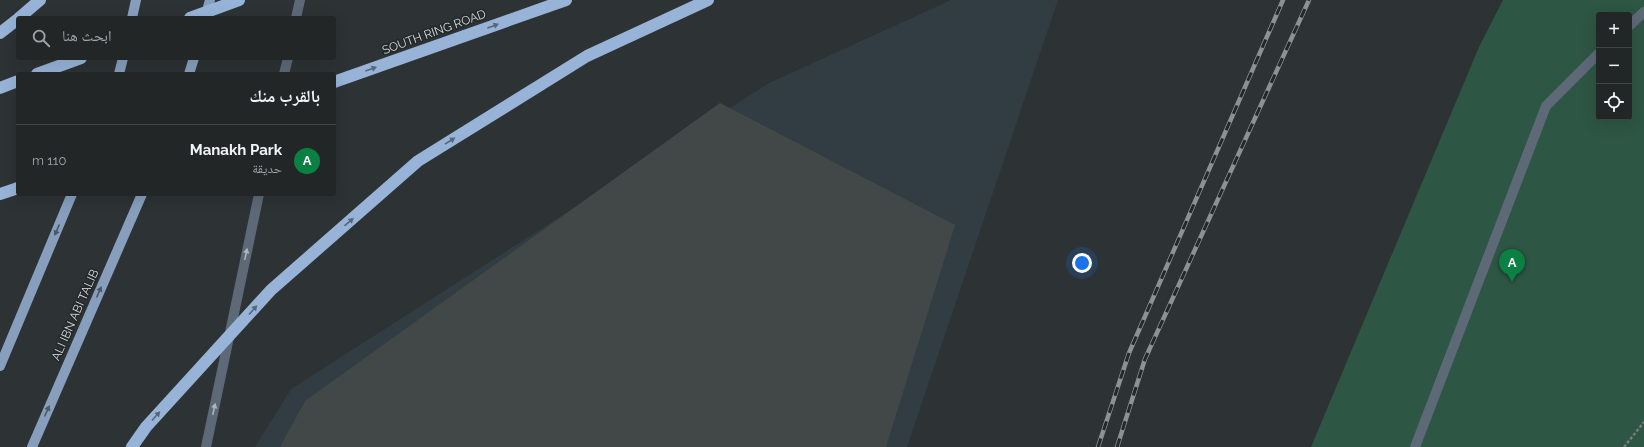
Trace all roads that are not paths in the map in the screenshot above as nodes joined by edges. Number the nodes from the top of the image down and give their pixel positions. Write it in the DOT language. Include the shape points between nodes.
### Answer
graph roads {
  1 [pos="40,0"];
  2 [pos="136,0"];
  3 [pos="210,0"];
  4 [pos="239,0"];
  5 [pos="300,0"];
  6 [pos="566,0"];
  7 [pos="708,0"];
  8 [pos="1644,12"];
  9 [pos="21,16"];
  10 [pos="132,16"];
  11 [pos="195,16"];
  12 [pos="206,16"];
  13 [pos="296,16"];
  14 [pos="16,20"];
  15 [pos="1632,23"];
  16 [pos="0,33"];
  17 [pos="1596,56"];
  18 [pos="76,60"];
  19 [pos="122,60"];
  20 [pos="193,60"];
  21 [pos="288,60"];
  22 [pos="42,72"];
  23 [pos="120,72"];
  24 [pos="190,72"];
  25 [pos="284,72"];
  26 [pos="336,81"];
  27 [pos="16,82"];
  28 [pos="0,88"];
  29 [pos="16,189"];
  30 [pos="0,194"];
  31 [pos="71,196"];
  32 [pos="141,196"];
  33 [pos="259,196"];
  34 [pos="0,366"];
  35 [pos="32,447"];
  36 [pos="132,447"];
  37 [pos="206,447"];
  38 [pos="1415,447"];
  1 -- 9 [label="highway"];
  2 -- 10 [label="main road"];
  3 -- 12 [label="main road"];
  4 -- 11 [label="highway"];
  5 -- 13 [label="street"];
  26 -- 6 [label="highway, SOUTH RING ROAD, one-way"];
  36 -- 7 [label="highway, one-way" via="146,427 271,290 418,161 586,56"];
  8 -- 15 [label="street"];
  14 -- 16 [label="highway"];
  17 -- 38 [label="street" via="1546,106"];
  18 -- 22 [label="highway"];
  19 -- 23 [label="main road"];
  20 -- 24 [label="main road"];
  21 -- 25 [label="street"];
  27 -- 28 [label="highway"];
  29 -- 30 [label="highway"];
  31 -- 34 [label="main road, one-way"];
  35 -- 32 [label="main road, ALI IBN ABI TALIB, one-way"];
  37 -- 33 [label="street, one-way"];
}
